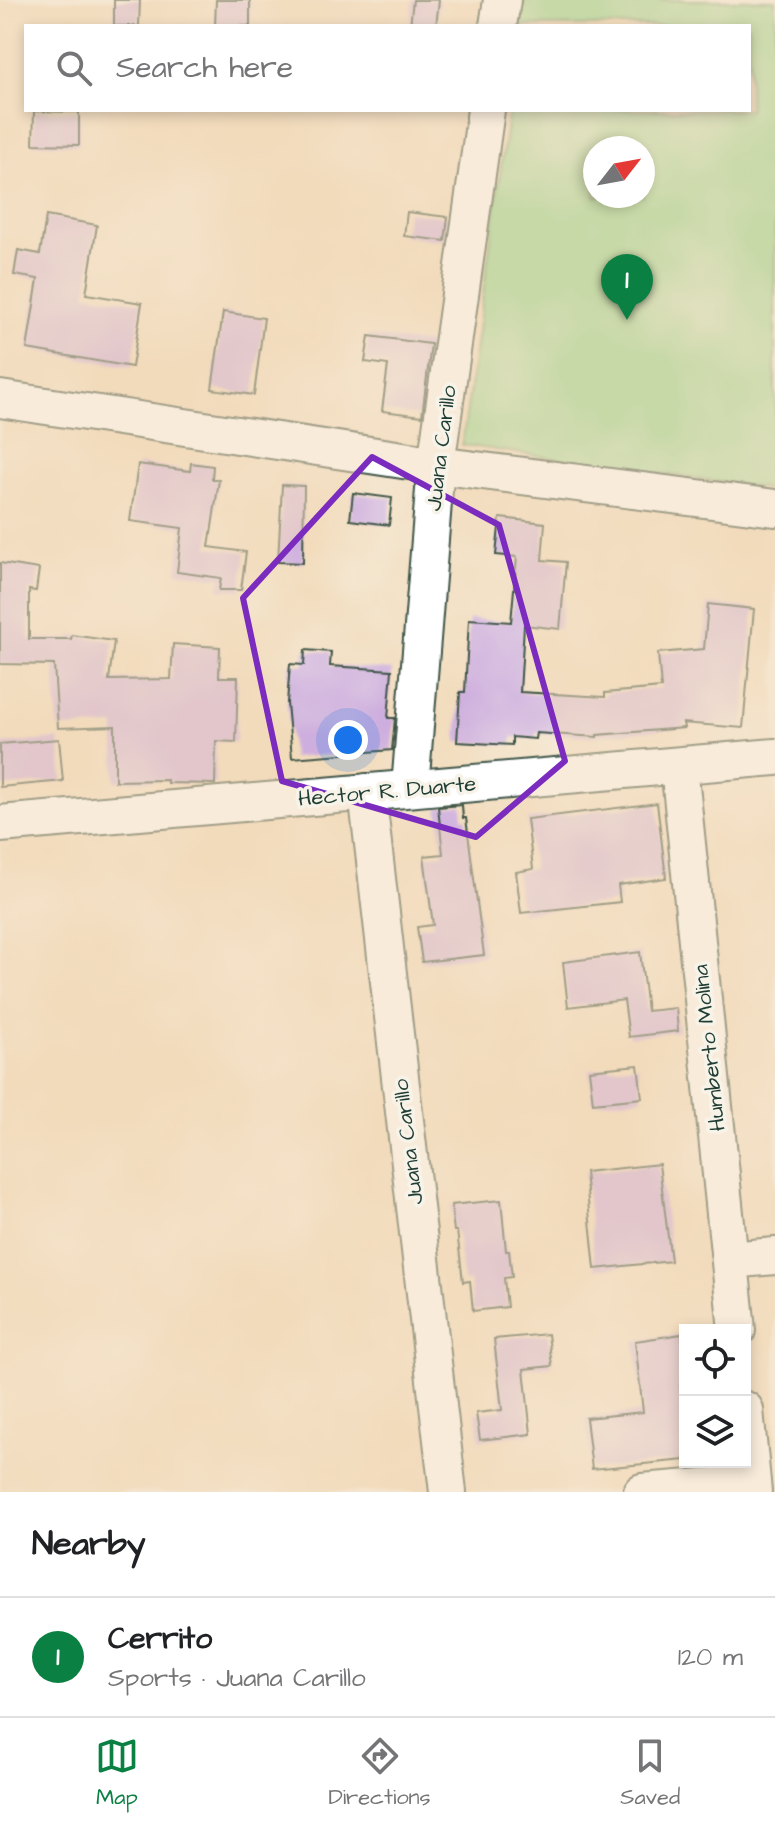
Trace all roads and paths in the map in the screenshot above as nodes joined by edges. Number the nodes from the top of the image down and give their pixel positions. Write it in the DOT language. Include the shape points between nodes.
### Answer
graph roads {
  1 [pos="502,0"];
  2 [pos="498,24"];
  3 [pos="486,112"];
  4 [pos="0,399"];
  5 [pos="436,465"];
  6 [pos="775,508"];
  7 [pos="775,757"];
  8 [pos="679,766"];
  9 [pos="410,788"];
  10 [pos="367,792"];
  11 [pos="0,824"];
  12 [pos="775,1256"];
  13 [pos="730,1260"];
  14 [pos="736,1324"];
  15 [pos="751,1468"];
  16 [pos="753,1488"];
  17 [pos="448,1492"];
  18 [pos="642,1492"];
  1 -- 2 [label="street"];
  3 -- 5 [label="street, Juana Carillo"];
  4 -- 5 [label="street"];
  5 -- 6 [label="street"];
  5 -- 9 [label="street, Juana Carillo"];
  7 -- 8 [label="street, Hector R. Duarte"];
  8 -- 9 [label="street, Hector R. Duarte"];
  8 -- 13 [label="street, Humberto Molina"];
  9 -- 10 [label="street, Hector R. Duarte"];
  10 -- 11 [label="street, Hector R. Duarte"];
  10 -- 17 [label="street, Juana Carillo"];
  12 -- 13 [label="street"];
  13 -- 14 [label="street, Humberto Molina"];
  15 -- 16 [label="street"];
  16 -- 18 [label="street"];
}
